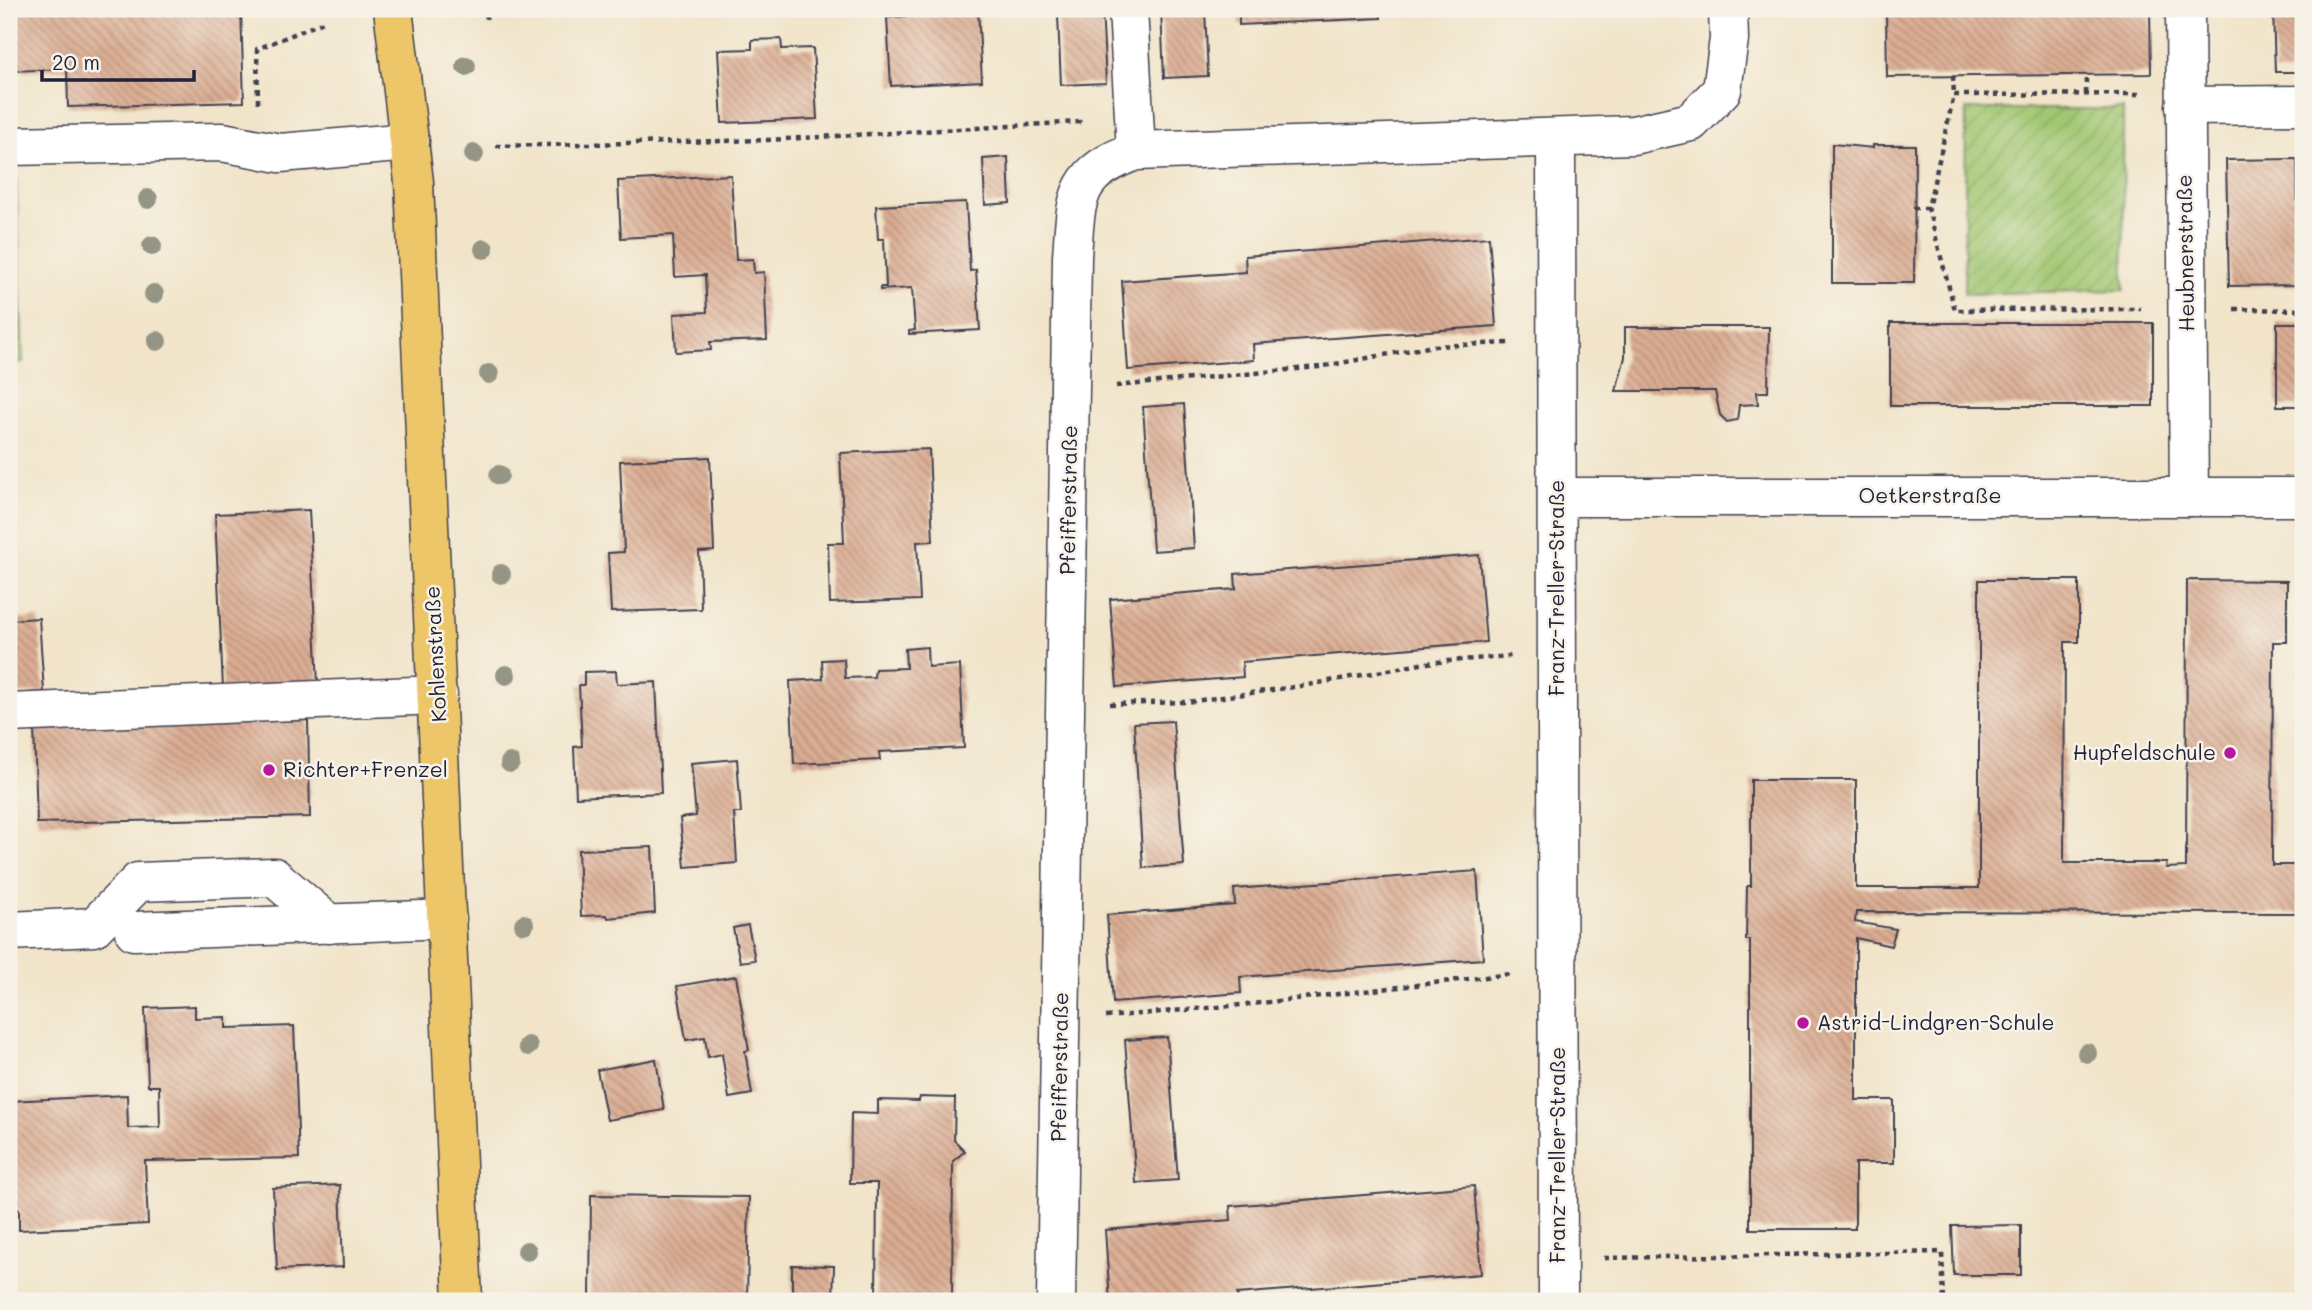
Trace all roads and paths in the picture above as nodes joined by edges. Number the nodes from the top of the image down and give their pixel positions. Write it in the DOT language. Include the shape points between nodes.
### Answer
graph roads {
  1 [pos="393,9"];
  2 [pos="487,9"];
  3 [pos="1128,9"];
  4 [pos="1728,9"];
  5 [pos="2185,9"];
  6 [pos="486,19"];
  7 [pos="326,22"];
  8 [pos="2086,74"];
  9 [pos="1953,76"];
  10 [pos="2086,94"];
  11 [pos="1954,95"];
  12 [pos="2185,100"];
  13 [pos="2303,105"];
  14 [pos="1556,138"];
  15 [pos="410,142"];
  16 [pos="9,146"];
  17 [pos="496,146"];
  18 [pos="259,149"];
  19 [pos="1121,156"];
  20 [pos="1913,208"];
  21 [pos="1928,208"];
  22 [pos="2187,309"];
  23 [pos="2303,310"];
  24 [pos="1557,341"];
  25 [pos="1070,390"];
  26 [pos="2189,496"];
  27 [pos="1557,497"];
  28 [pos="2303,497"];
  29 [pos="1556,652"];
  30 [pos="438,695"];
  31 [pos="1065,705"];
  32 [pos="9,713"];
  33 [pos="447,919"];
  34 [pos="329,925"];
  35 [pos="9,930"];
  36 [pos="134,931"];
  37 [pos="1557,968"];
  38 [pos="1060,1021"];
  39 [pos="1557,1259"];
  40 [pos="463,1301"];
  41 [pos="1056,1301"];
  42 [pos="1558,1301"];
  43 [pos="1944,1301"];
  1 -- 15 [label="main road, Kohlenstraße"];
  2 -- 6 [label="path"];
  3 -- 19 [label="street"];
  4 -- 14 [label="street" via="1722,90 1691,122 1633,135"];
  5 -- 12 [label="street, Heubnerstraße"];
  7 -- 18 [label="path" via="257,49"];
  8 -- 10 [label="path"];
  9 -- 11 [label="path"];
  10 -- 11 [label="path"];
  10 -- 12 [label="path"];
  11 -- 21 [label="path"];
  12 -- 13 [label="street"];
  12 -- 22 [label="street, Heubnerstraße"];
  14 -- 19 [label="street"];
  14 -- 24 [label="street, Franz-Treller-Straße"];
  15 -- 18 [label="street" via="280,153"];
  15 -- 30 [label="main road, Kohlenstraße"];
  16 -- 18 [label="street" via="222,142"];
  17 -- 19 [label="path" via="767,140 1080,122"];
  19 -- 25 [label="street, Pfeifferstraße" via="1083,184 1075,212"];
  20 -- 21 [label="path"];
  21 -- 22 [label="path" via="1955,310"];
  22 -- 23 [label="path"];
  22 -- 26 [label="street, Heubnerstraße"];
  24 -- 25 [label="path" via="1433,346 1319,367"];
  24 -- 27 [label="street, Franz-Treller-Straße"];
  25 -- 31 [label="street, Pfeifferstraße"];
  26 -- 27 [label="street, Oetkerstraße"];
  26 -- 28 [label="street, Oetkerstraße"];
  27 -- 29 [label="street, Franz-Treller-Straße"];
  29 -- 31 [label="path" via="1426,663 1186,702"];
  29 -- 37 [label="street, Franz-Treller-Straße"];
  30 -- 32 [label="street"];
  30 -- 33 [label="main road, Kohlenstraße"];
  31 -- 38 [label="street, Pfeifferstraße"];
  33 -- 34 [label="street"];
  33 -- 40 [label="main road, Kohlenstraße"];
  34 -- 35 [label="street" via="274,877 138,882 94,927"];
  34 -- 36 [label="street"];
  37 -- 38 [label="path"];
  37 -- 39 [label="street, Franz-Treller-Straße"];
  38 -- 41 [label="street, Pfeifferstraße"];
  39 -- 42 [label="street, Franz-Treller-Straße"];
  39 -- 43 [label="path" via="1942,1251"];
}
